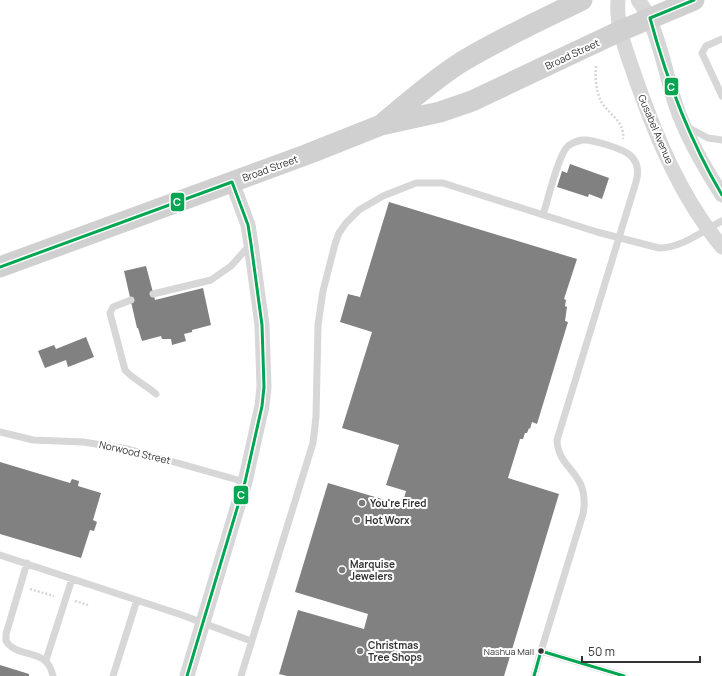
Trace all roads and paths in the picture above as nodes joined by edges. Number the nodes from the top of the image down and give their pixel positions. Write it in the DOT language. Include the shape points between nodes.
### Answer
graph roads {
  1 [pos="582,0"];
  2 [pos="618,0"];
  3 [pos="638,0"];
  4 [pos="694,0"];
  5 [pos="650,18"];
  6 [pos="620,31"];
  7 [pos="722,39"];
  8 [pos="596,66"];
  9 [pos="722,96"];
  10 [pos="684,124"];
  11 [pos="381,125"];
  12 [pos="722,140"];
  13 [pos="622,141"];
  14 [pos="232,182"];
  15 [pos="722,195"];
  16 [pos="543,215"];
  17 [pos="722,221"];
  18 [pos="708,229"];
  19 [pos="619,238"];
  20 [pos="251,244"];
  21 [pos="722,247"];
  22 [pos="0,267"];
  23 [pos="153,294"];
  24 [pos="131,300"];
  25 [pos="156,394"];
  26 [pos="0,432"];
  27 [pos="245,482"];
  28 [pos="0,555"];
  29 [pos="27,563"];
  30 [pos="72,579"];
  31 [pos="30,589"];
  32 [pos="54,596"];
  33 [pos="137,600"];
  34 [pos="74,601"];
  35 [pos="88,605"];
  36 [pos="202,623"];
  37 [pos="251,641"];
  38 [pos="541,651"];
  39 [pos="46,660"];
  40 [pos="53,676"];
  41 [pos="113,676"];
  42 [pos="186,676"];
  43 [pos="241,676"];
  44 [pos="534,676"];
  45 [pos="624,676"];
  1 -- 11 [label="main road, Broad Street" via="507,36 460,64 424,89"];
  2 -- 6 [label="street, Gusabel Avenue"];
  3 -- 5 [label="street"];
  4 -- 5 [label="main road, Broad Street"];
  5 -- 6 [label="main road, Broad Street"];
  5 -- 10 [label="street"];
  6 -- 11 [label="main road, Broad Street" via="472,101 428,115"];
  6 -- 18 [label="street, Gusabel Avenue" via="637,82 665,150 693,207"];
  7 -- 9 [label="lane" via="706,46 702,53"];
  8 -- 13 [label="path" via="600,98 622,126"];
  10 -- 12 [label="lane" via="708,138"];
  10 -- 15 [label="street" via="702,164"];
  11 -- 14 [label="main road, Broad Street"];
  14 -- 20 [label="street" via="248,225"];
  14 -- 22 [label="main road, Broad Street"];
  16 -- 19 [label="lane"];
  16 -- 19 [label="lane" via="562,155 568,146 577,141 590,141 627,153 637,167 636,182"];
  16 -- 37 [label="lane" via="443,183 427,182 416,183 383,196 359,210 346,223 334,244 318,325 316,417 312,443"];
  17 -- 18 [label="lane"];
  18 -- 19 [label="lane" via="682,243 666,248"];
  18 -- 21 [label="street, Gusabel Avenue"];
  19 -- 38 [label="lane" via="557,440 561,456 580,482 584,492 584,503 581,521"];
  20 -- 23 [label="lane" via="231,266 211,280"];
  20 -- 27 [label="street" via="262,325 264,387 257,437"];
  24 -- 25 [label="lane" via="113,307 110,313 125,370"];
  26 -- 27 [label="lane, Norwood Street" via="33,440 83,442 128,449"];
  27 -- 36 [label="street"];
  28 -- 29 [label="lane"];
  29 -- 30 [label="lane"];
  29 -- 39 [label="lane" via="6,641 14,648"];
  30 -- 33 [label="lane"];
  30 -- 39 [label="lane"];
  31 -- 32 [label="path"];
  33 -- 36 [label="lane"];
  33 -- 41 [label="lane"];
  34 -- 35 [label="path"];
  36 -- 37 [label="lane"];
  36 -- 42 [label="street"];
  37 -- 43 [label="lane"];
  38 -- 44 [label="lane"];
  38 -- 45 [label="lane"];
  39 -- 40 [label="lane"];
}
